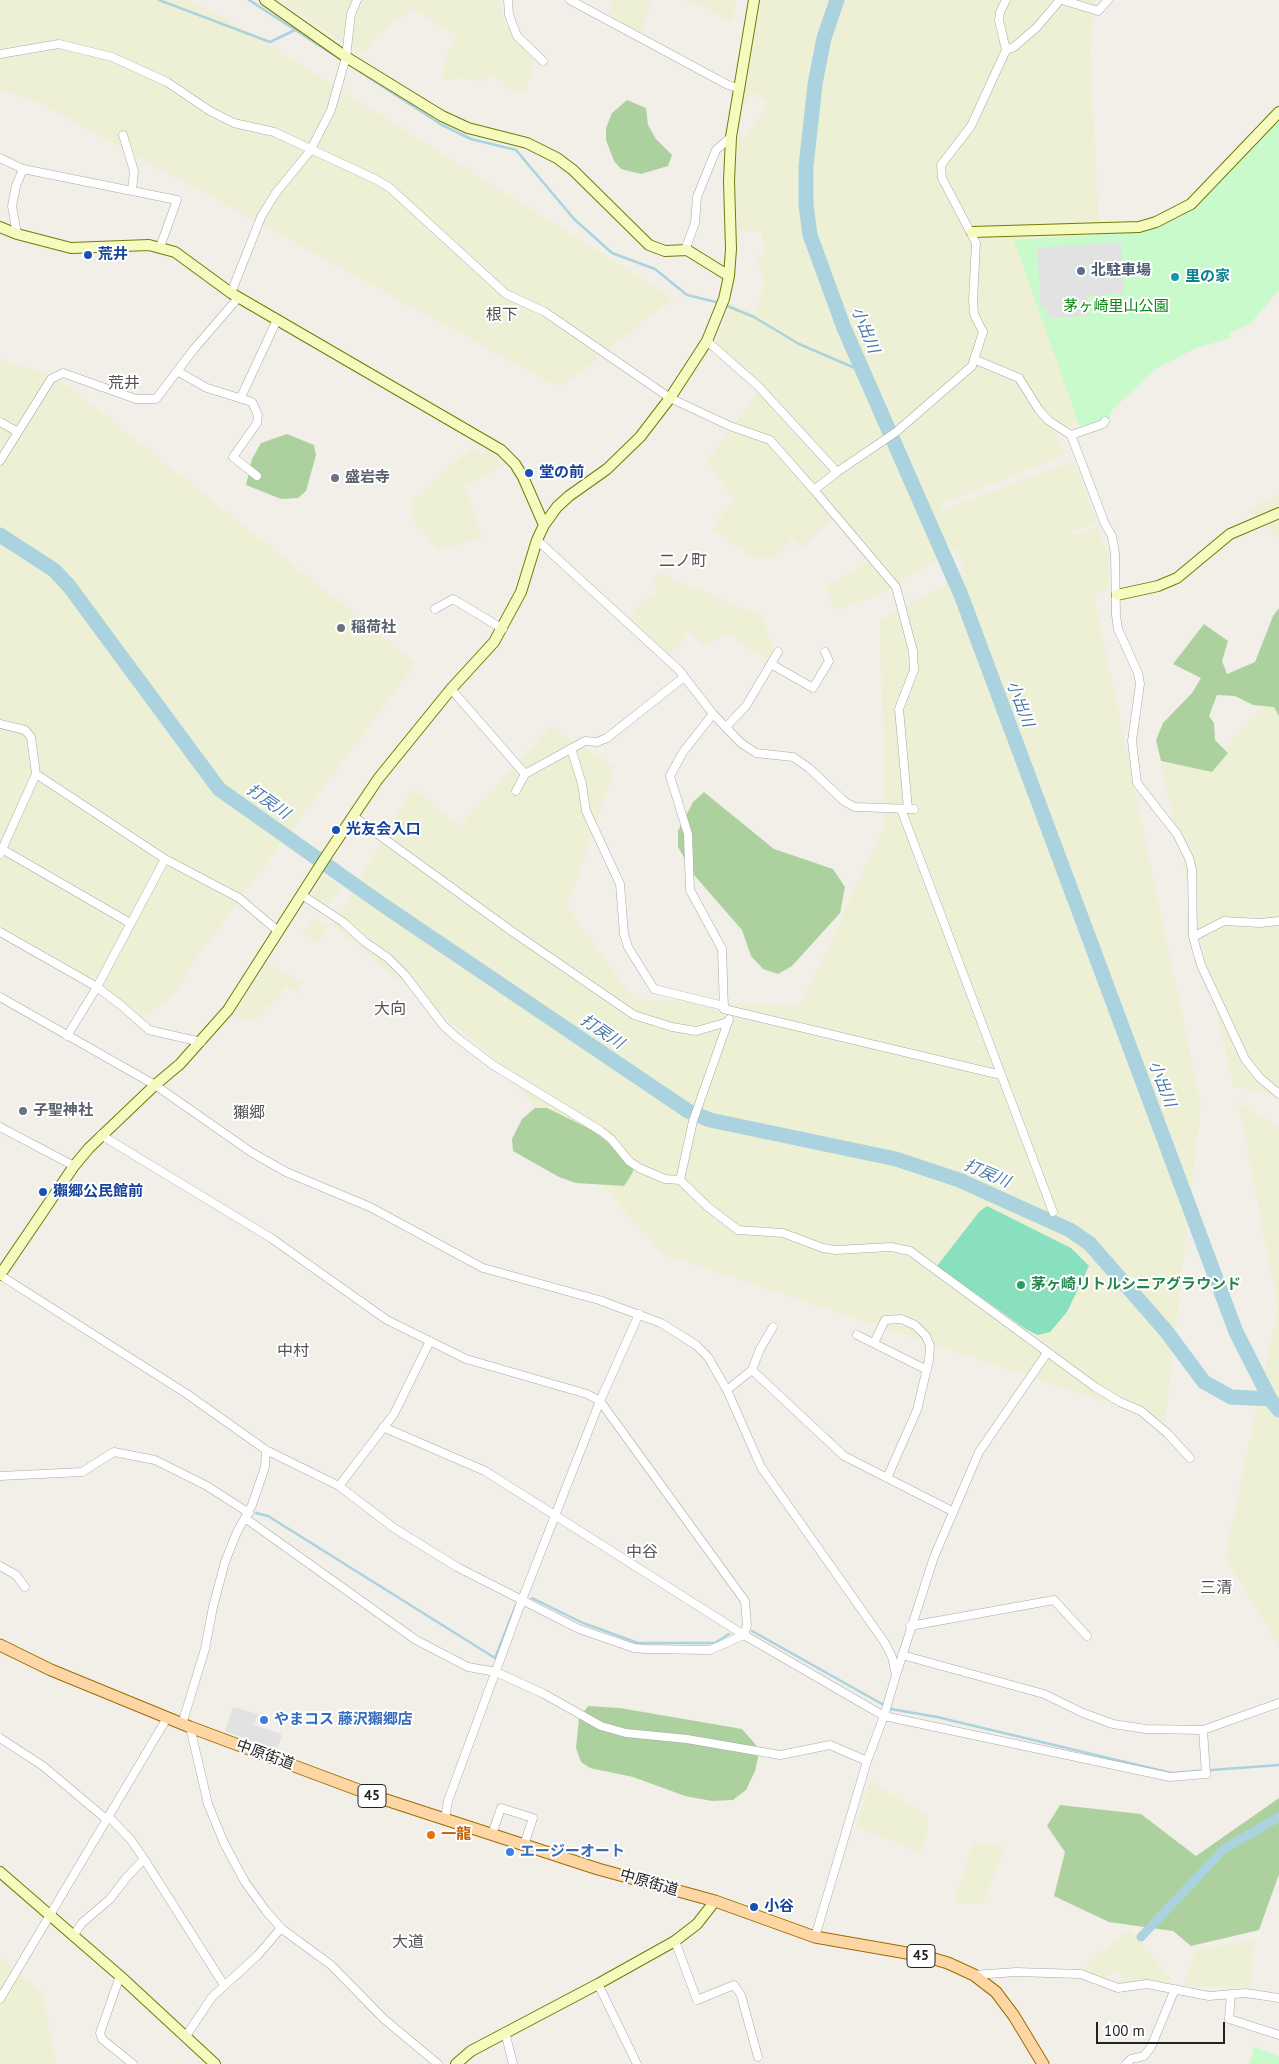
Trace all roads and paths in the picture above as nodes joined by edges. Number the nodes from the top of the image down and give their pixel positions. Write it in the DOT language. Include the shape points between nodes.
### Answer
graph roads {
  1 [pos="265,0"];
  2 [pos="357,0"];
  3 [pos="508,0"];
  4 [pos="570,0"];
  5 [pos="754,0"];
  6 [pos="1006,0"];
  7 [pos="1061,0"];
  8 [pos="1108,0"];
  9 [pos="1006,50"];
  10 [pos="0,54"];
  11 [pos="346,57"];
  12 [pos="543,61"];
  13 [pos="738,88"];
  14 [pos="1279,112"];
  15 [pos="123,135"];
  16 [pos="731,137"];
  17 [pos="310,151"];
  18 [pos="0,158"];
  19 [pos="23,169"];
  20 [pos="132,190"];
  21 [pos="0,227"];
  22 [pos="972,232"];
  23 [pos="17,234"];
  24 [pos="160,247"];
  25 [pos="684,250"];
  26 [pos="729,276"];
  27 [pos="235,295"];
  28 [pos="277,320"];
  29 [pos="707,341"];
  30 [pos="976,360"];
  31 [pos="177,371"];
  32 [pos="241,397"];
  33 [pos="670,398"];
  34 [pos="1105,421"];
  35 [pos="0,422"];
  36 [pos="18,432"];
  37 [pos="1071,435"];
  38 [pos="0,461"];
  39 [pos="837,472"];
  40 [pos="257,476"];
  41 [pos="814,490"];
  42 [pos="1279,513"];
  43 [pos="544,525"];
  44 [pos="536,540"];
  45 [pos="1117,595"];
  46 [pos="435,609"];
  47 [pos="503,629"];
  48 [pos="778,652"];
  49 [pos="826,652"];
  50 [pos="771,664"];
  51 [pos="684,677"];
  52 [pos="451,689"];
  53 [pos="713,714"];
  54 [pos="0,724"];
  55 [pos="726,727"];
  56 [pos="571,748"];
  57 [pos="36,774"];
  58 [pos="525,774"];
  59 [pos="516,791"];
  60 [pos="908,809"];
  61 [pos="353,816"];
  62 [pos="1,850"];
  63 [pos="165,859"];
  64 [pos="302,895"];
  65 [pos="1279,921"];
  66 [pos="130,923"];
  67 [pos="278,931"];
  68 [pos="0,932"];
  69 [pos="1192,937"];
  70 [pos="97,987"];
  71 [pos="0,997"];
  72 [pos="724,1006"];
  73 [pos="732,1013"];
  74 [pos="728,1022"];
  75 [pos="67,1036"];
  76 [pos="201,1042"];
  77 [pos="1001,1075"];
  78 [pos="154,1085"];
  79 [pos="1279,1094"];
  80 [pos="0,1127"];
  81 [pos="100,1135"];
  82 [pos="74,1166"];
  83 [pos="680,1180"];
  84 [pos="1053,1212"];
  85 [pos="0,1275"];
  86 [pos="639,1314"];
  87 [pos="773,1327"];
  88 [pos="857,1335"];
  89 [pos="430,1342"];
  90 [pos="874,1343"];
  91 [pos="1047,1353"];
  92 [pos="752,1370"];
  93 [pos="926,1370"];
  94 [pos="727,1390"];
  95 [pos="600,1401"];
  96 [pos="383,1428"];
  97 [pos="266,1450"];
  98 [pos="1190,1458"];
  99 [pos="0,1476"];
  100 [pos="887,1478"];
  101 [pos="339,1486"];
  102 [pos="952,1511"];
  103 [pos="557,1515"];
  104 [pos="247,1516"];
  105 [pos="0,1566"];
  106 [pos="25,1587"];
  107 [pos="522,1600"];
  108 [pos="910,1626"];
  109 [pos="744,1634"];
  110 [pos="1087,1636"];
  111 [pos="0,1645"];
  112 [pos="902,1656"];
  113 [pos="496,1672"];
  114 [pos="896,1675"];
  115 [pos="1279,1703"];
  116 [pos="886,1710"];
  117 [pos="167,1718"];
  118 [pos="186,1726"];
  119 [pos="1203,1730"];
  120 [pos="0,1738"];
  121 [pos="867,1761"];
  122 [pos="107,1818"];
  123 [pos="445,1818"];
  124 [pos="492,1834"];
  125 [pos="524,1845"];
  126 [pos="144,1859"];
  127 [pos="0,1872"];
  128 [pos="715,1901"];
  129 [pos="50,1916"];
  130 [pos="282,1928"];
  131 [pos="74,1936"];
  132 [pos="815,1937"];
  133 [pos="674,1941"];
  134 [pos="974,1975"];
  135 [pos="120,1976"];
  136 [pos="224,1984"];
  137 [pos="598,1984"];
  138 [pos="1175,1989"];
  139 [pos="1231,1994"];
  140 [pos="1279,1998"];
  141 [pos="0,1999"];
  142 [pos="505,2032"];
  143 [pos="1279,2035"];
  144 [pos="186,2036"];
  145 [pos="758,2057"];
  146 [pos="133,2064"];
  147 [pos="215,2064"];
  148 [pos="438,2064"];
  149 [pos="456,2064"];
  150 [pos="513,2064"];
  151 [pos="637,2064"];
  152 [pos="1042,2064"];
  153 [pos="1126,2064"];
  1 -- 11 [label="street"];
  2 -- 11 [label="street" via="351,14"];
  3 -- 12 [label="street" via="509,15 517,36"];
  4 -- 13 [label="street"];
  5 -- 13 [label="street"];
  6 -- 9 [label="street" via="1000,20"];
  7 -- 8 [label="street" via="1098,11"];
  7 -- 9 [label="street" via="1014,47"];
  9 -- 22 [label="street" via="971,126 941,165 942,178"];
  10 -- 17 [label="street" via="59,44 112,57 167,82 223,118 242,126 274,132"];
  11 -- 17 [label="street" via="331,110"];
  11 -- 25 [label="street" via="455,123 543,150 572,170 648,246 665,251"];
  13 -- 16 [label="street"];
  14 -- 22 [label="street" via="1191,204 1156,222 1139,227"];
  15 -- 20 [label="street" via="134,171"];
  16 -- 25 [label="street" via="716,150 696,197 695,223"];
  16 -- 26 [label="street"];
  17 -- 27 [label="street" via="261,217"];
  17 -- 33 [label="street" via="390,188 506,294 545,312"];
  18 -- 19 [label="street"];
  19 -- 20 [label="street"];
  19 -- 23 [label="street" via="12,206"];
  20 -- 24 [label="street" via="177,200"];
  21 -- 23 [label="street"];
  22 -- 30 [label="street" via="976,243 973,307 983,332"];
  23 -- 24 [label="street" via="71,248"];
  24 -- 27 [label="street" via="187,259"];
  25 -- 26 [label="street"];
  26 -- 29 [label="street" via="722,306"];
  27 -- 28 [label="street"];
  27 -- 31 [label="street"];
  28 -- 32 [label="street"];
  28 -- 43 [label="street" via="501,450 523,477"];
  29 -- 33 [label="street"];
  29 -- 39 [label="street" via="758,386"];
  30 -- 37 [label="street" via="1019,378 1049,421"];
  30 -- 39 [label="street" via="896,432"];
  31 -- 32 [label="street" via="207,388"];
  31 -- 36 [label="street" via="156,398 136,398 63,373 51,379"];
  32 -- 40 [label="street" via="252,402 258,415 257,423 233,457"];
  33 -- 41 [label="street" via="730,426 770,440"];
  33 -- 43 [label="street" via="625,453 569,496"];
  34 -- 37 [label="street"];
  35 -- 36 [label="street"];
  36 -- 38 [label="street"];
  37 -- 45 [label="street" via="1112,536"];
  39 -- 41 [label="street"];
  41 -- 60 [label="street" via="896,586 913,650 914,670 899,709"];
  42 -- 45 [label="street" via="1230,534 1177,578 1158,586"];
  43 -- 44 [label="street"];
  44 -- 47 [label="street" via="521,592"];
  44 -- 51 [label="street"];
  45 -- 69 [label="street" via="1118,629 1140,684 1132,741 1134,769 1142,792 1168,822 1189,858 1192,869"];
  46 -- 47 [label="street" via="453,599"];
  47 -- 52 [label="street"];
  48 -- 50 [label="street"];
  49 -- 50 [label="street" via="829,661 813,688"];
  50 -- 55 [label="street" via="746,706"];
  51 -- 53 [label="street"];
  51 -- 56 [label="street" via="607,738 597,742 585,741"];
  52 -- 58 [label="street"];
  52 -- 61 [label="street" via="408,740"];
  53 -- 55 [label="street"];
  53 -- 72 [label="street" via="683,752 670,776 688,834 690,890 722,949"];
  54 -- 57 [label="street" via="25,730 32,737"];
  55 -- 60 [label="street" via="741,744 756,753 792,757 855,807"];
  56 -- 58 [label="street"];
  56 -- 72 [label="street" via="586,811 620,884 628,947 654,989"];
  57 -- 62 [label="street"];
  57 -- 63 [label="street"];
  58 -- 59 [label="street"];
  60 -- 77 [label="street"];
  61 -- 64 [label="street"];
  61 -- 74 [label="street" via="634,1015 696,1031"];
  62 -- 66 [label="street"];
  63 -- 66 [label="street"];
  63 -- 67 [label="street" via="239,898"];
  64 -- 67 [label="street"];
  64 -- 83 [label="street" via="388,958 443,1025 492,1065 600,1131 639,1168 665,1179"];
  65 -- 69 [label="street" via="1224,921"];
  66 -- 70 [label="street"];
  67 -- 76 [label="street" via="228,1010"];
  68 -- 70 [label="street"];
  69 -- 79 [label="street" via="1201,965 1245,1059"];
  70 -- 75 [label="street"];
  70 -- 76 [label="street" via="149,1030"];
  71 -- 75 [label="street"];
  72 -- 73 [label="street"];
  73 -- 74 [label="street"];
  73 -- 77 [label="street"];
  74 -- 83 [label="street" via="693,1121"];
  75 -- 78 [label="street"];
  76 -- 78 [label="street"];
  77 -- 84 [label="street"];
  78 -- 81 [label="street"];
  78 -- 86 [label="street" via="251,1152 286,1172 370,1207 482,1268"];
  80 -- 82 [label="street"];
  81 -- 82 [label="street"];
  81 -- 89 [label="street" via="271,1238 386,1320"];
  82 -- 85 [label="street"];
  83 -- 91 [label="street" via="708,1208 738,1230 783,1233 836,1250 891,1247 910,1251"];
  85 -- 97 [label="street" via="187,1394"];
  86 -- 94 [label="street" via="661,1323 696,1345 708,1357"];
  86 -- 95 [label="street"];
  87 -- 92 [label="street"];
  88 -- 90 [label="street"];
  89 -- 95 [label="street" via="466,1358 587,1394"];
  89 -- 96 [label="street" via="394,1414"];
  90 -- 93 [label="street"];
  90 -- 93 [label="street" via="885,1320 901,1319 915,1325 926,1336 930,1346"];
  91 -- 98 [label="street" via="1120,1402 1141,1411"];
  91 -- 102 [label="street" via="980,1452"];
  92 -- 94 [label="street"];
  92 -- 100 [label="street" via="844,1456"];
  93 -- 100 [label="street" via="917,1410"];
  94 -- 114 [label="street" via="761,1468 884,1643 892,1657"];
  95 -- 103 [label="street"];
  95 -- 109 [label="street" via="745,1601 747,1625"];
  96 -- 101 [label="street"];
  96 -- 103 [label="street" via="485,1471"];
  97 -- 101 [label="street"];
  97 -- 104 [label="street" via="265,1467"];
  99 -- 104 [label="street" via="82,1472 114,1452 156,1460 208,1486"];
  100 -- 102 [label="street"];
  101 -- 107 [label="street" via="394,1528"];
  102 -- 108 [label="street"];
  103 -- 107 [label="street"];
  103 -- 109 [label="street"];
  104 -- 113 [label="street" via="416,1640 468,1667"];
  104 -- 118 [label="street" via="225,1562"];
  105 -- 106 [label="street" via="16,1575"];
  107 -- 109 [label="street" via="579,1629 634,1648 710,1650"];
  107 -- 113 [label="street"];
  108 -- 110 [label="street" via="1054,1600"];
  108 -- 112 [label="street"];
  109 -- 116 [label="street"];
  111 -- 117 [label="main road, 中原街道 / 45"];
  112 -- 114 [label="street"];
  112 -- 119 [label="street" via="1044,1694 1113,1724 1146,1729"];
  113 -- 121 [label="street" via="601,1726 626,1733 687,1739 780,1755 830,1745"];
  113 -- 123 [label="street" via="448,1801"];
  114 -- 116 [label="street"];
  115 -- 119 [label="street"];
  116 -- 119 [label="street" via="1170,1777 1206,1774"];
  116 -- 121 [label="street"];
  117 -- 118 [label="main road, 中原街道 / 45"];
  117 -- 122 [label="street"];
  118 -- 123 [label="main road, 中原街道 / 45" via="380,1798"];
  118 -- 130 [label="street" via="208,1804 224,1842 244,1882"];
  120 -- 122 [label="street" via="43,1766"];
  121 -- 132 [label="street"];
  122 -- 126 [label="street" via="131,1840"];
  122 -- 129 [label="street"];
  123 -- 124 [label="main road, 中原街道 / 45"];
  124 -- 125 [label="main road, 中原街道 / 45"];
  124 -- 125 [label="street" via="501,1808 533,1818"];
  125 -- 128 [label="main road, 中原街道 / 45"];
  126 -- 131 [label="street" via="110,1898 86,1919"];
  126 -- 136 [label="street"];
  127 -- 129 [label="street"];
  128 -- 132 [label="main road, 中原街道 / 45"];
  128 -- 133 [label="street" via="697,1924"];
  129 -- 131 [label="street"];
  129 -- 141 [label="street"];
  130 -- 136 [label="street" via="258,1955"];
  130 -- 148 [label="street" via="331,1965 384,2019"];
  131 -- 135 [label="street"];
  132 -- 134 [label="main road, 中原街道 / 45" via="924,1956"];
  133 -- 137 [label="street"];
  133 -- 145 [label="street" via="698,2000 734,1985 741,1995"];
  134 -- 138 [label="street" via="1016,1972 1076,1974 1118,1988 1147,1984"];
  134 -- 152 [label="main road, 中原街道 / 45" via="996,1992"];
  135 -- 144 [label="street"];
  135 -- 146 [label="street" via="100,2033 102,2039"];
  136 -- 144 [label="street" via="204,2006"];
  137 -- 142 [label="street"];
  137 -- 151 [label="street"];
  138 -- 139 [label="street" via="1209,1996"];
  138 -- 153 [label="street" via="1151,2047 1144,2056 1130,2059"];
  139 -- 140 [label="street"];
  139 -- 143 [label="street" via="1229,2019"];
  142 -- 149 [label="street" via="471,2051"];
  142 -- 150 [label="street"];
  144 -- 147 [label="street"];
}
